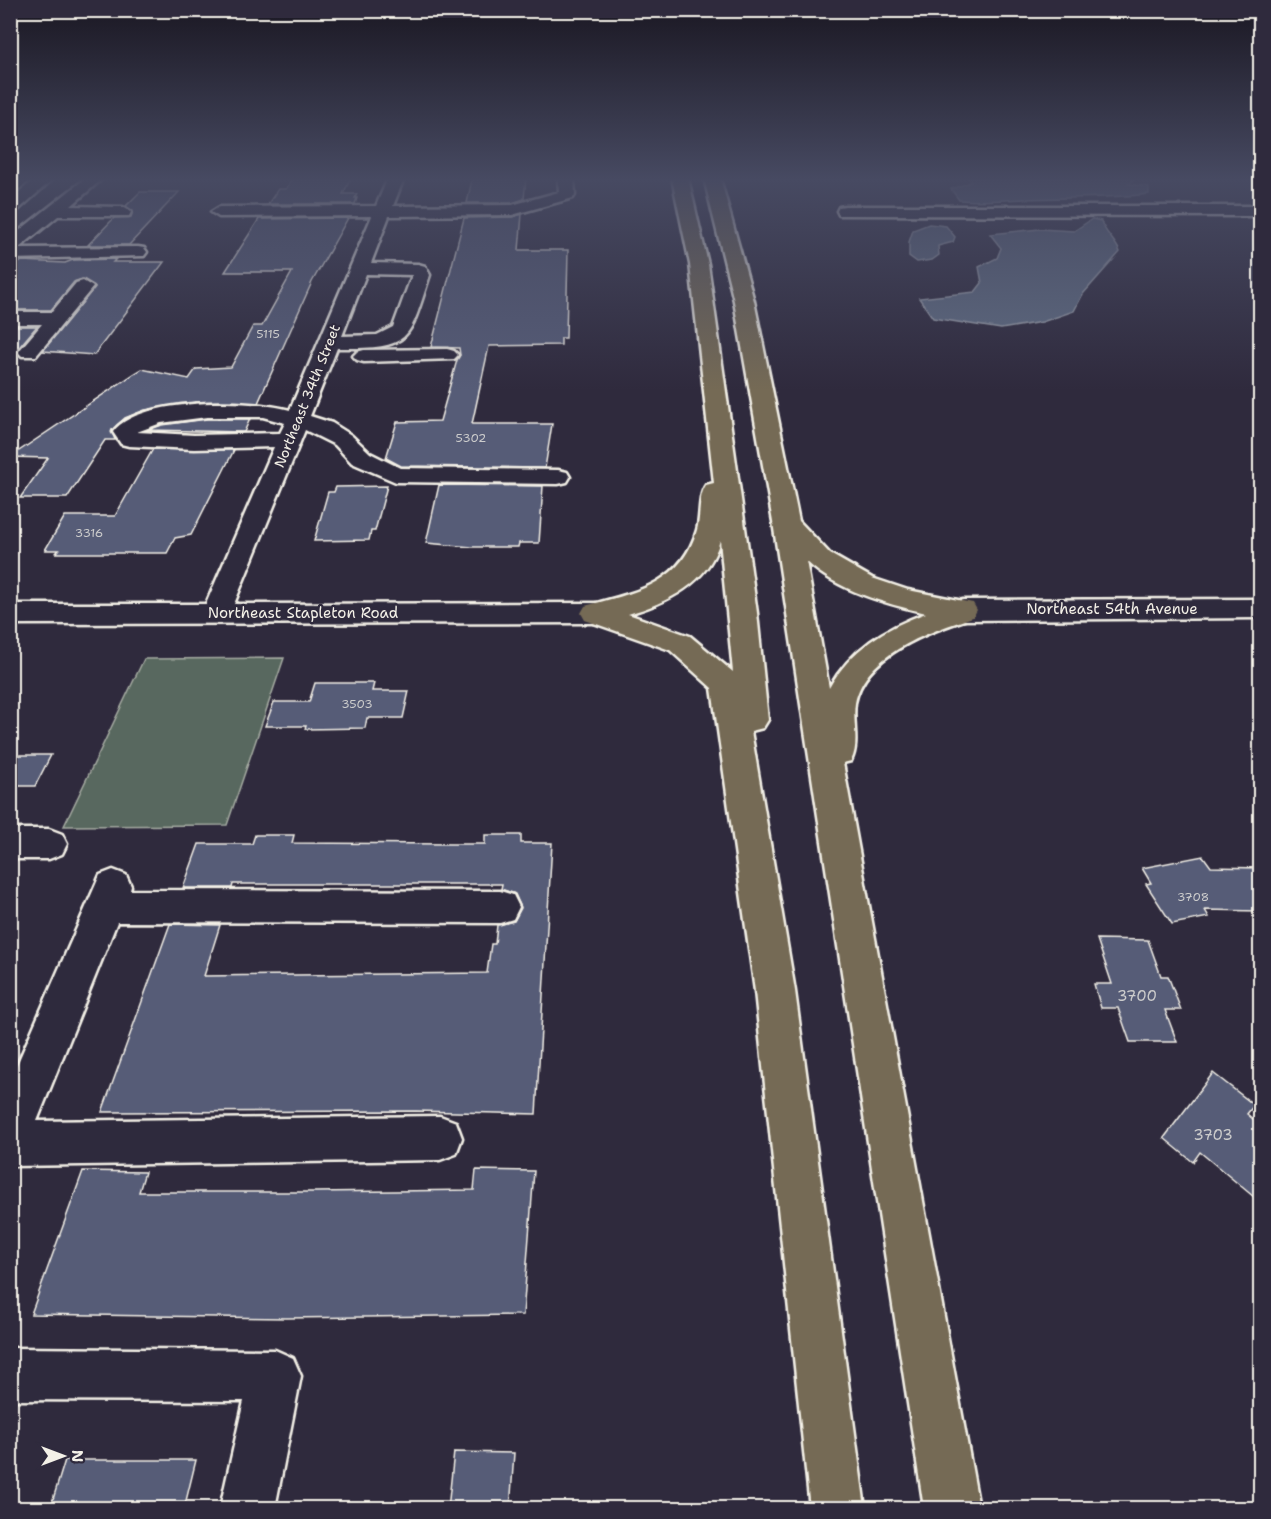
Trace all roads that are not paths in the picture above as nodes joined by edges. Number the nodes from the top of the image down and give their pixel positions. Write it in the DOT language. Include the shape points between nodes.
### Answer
graph roads {
  1 [pos="367,249"];
  2 [pos="696,249"];
  3 [pos="730,249"];
  4 [pos="138,252"];
  5 [pos="10,254"];
  6 [pos="359,268"];
  7 [pos="83,287"];
  8 [pos="10,318"];
  9 [pos="57,318"];
  10 [pos="327,350"];
  11 [pos="29,352"];
  12 [pos="447,355"];
  13 [pos="714,386"];
  14 [pos="294,430"];
  15 [pos="558,477"];
  16 [pos="786,522"];
  17 [pos="1260,609"];
  18 [pos="963,610"];
  19 [pos="216,613"];
  20 [pos="595,613"];
  21 [pos="10,614"];
  22 [pos="10,844"];
  23 [pos="49,844"];
  24 [pos="500,907"];
  25 [pos="862,975"];
  26 [pos="774,991"];
  27 [pos="10,1134"];
  28 [pos="440,1138"];
  29 [pos="10,1143"];
  30 [pos="10,1374"];
  31 [pos="248,1509"];
  32 [pos="838,1509"];
  33 [pos="952,1509"];
  1 -- 6 [label="street, Northeast 34th Street"];
  2 -- 13 [label="highway"];
  3 -- 16 [label="highway"];
  4 -- 5 [label="street"];
  6 -- 10 [label="street, Northeast 34th Street"];
  6 -- 10 [label="street" via="418,270 421,275 402,330 396,336"];
  7 -- 9 [label="street"];
  8 -- 9 [label="street"];
  9 -- 11 [label="street"];
  10 -- 12 [label="street"];
  10 -- 14 [label="street, Northeast 34th Street"];
  13 -- 20 [label="highway" via="714,518 707,547 674,586 644,600"];
  13 -- 26 [label="highway" via="743,613"];
  14 -- 14 [label="street" via="265,410 207,410 158,416 132,424 125,432 129,439 194,442"];
  14 -- 15 [label="street" via="324,428 362,458 396,475"];
  14 -- 19 [label="street, Northeast 34th Street"];
  16 -- 18 [label="highway" via="818,558 857,583 916,603"];
  16 -- 25 [label="highway"];
  17 -- 18 [label="street, Northeast 54th Avenue"];
  18 -- 25 [label="highway" via="921,624 890,641 864,663 844,688 838,723 841,785"];
  19 -- 20 [label="street, Northeast Stapleton Road"];
  19 -- 21 [label="street, Northeast Stapleton Road"];
  20 -- 26 [label="highway" via="680,643 727,684"];
  22 -- 23 [label="street"];
  24 -- 27 [label="street" via="108,895"];
  25 -- 33 [label="highway"];
  26 -- 32 [label="highway"];
  28 -- 29 [label="street"];
  30 -- 31 [label="street" via="275,1376"];
}
